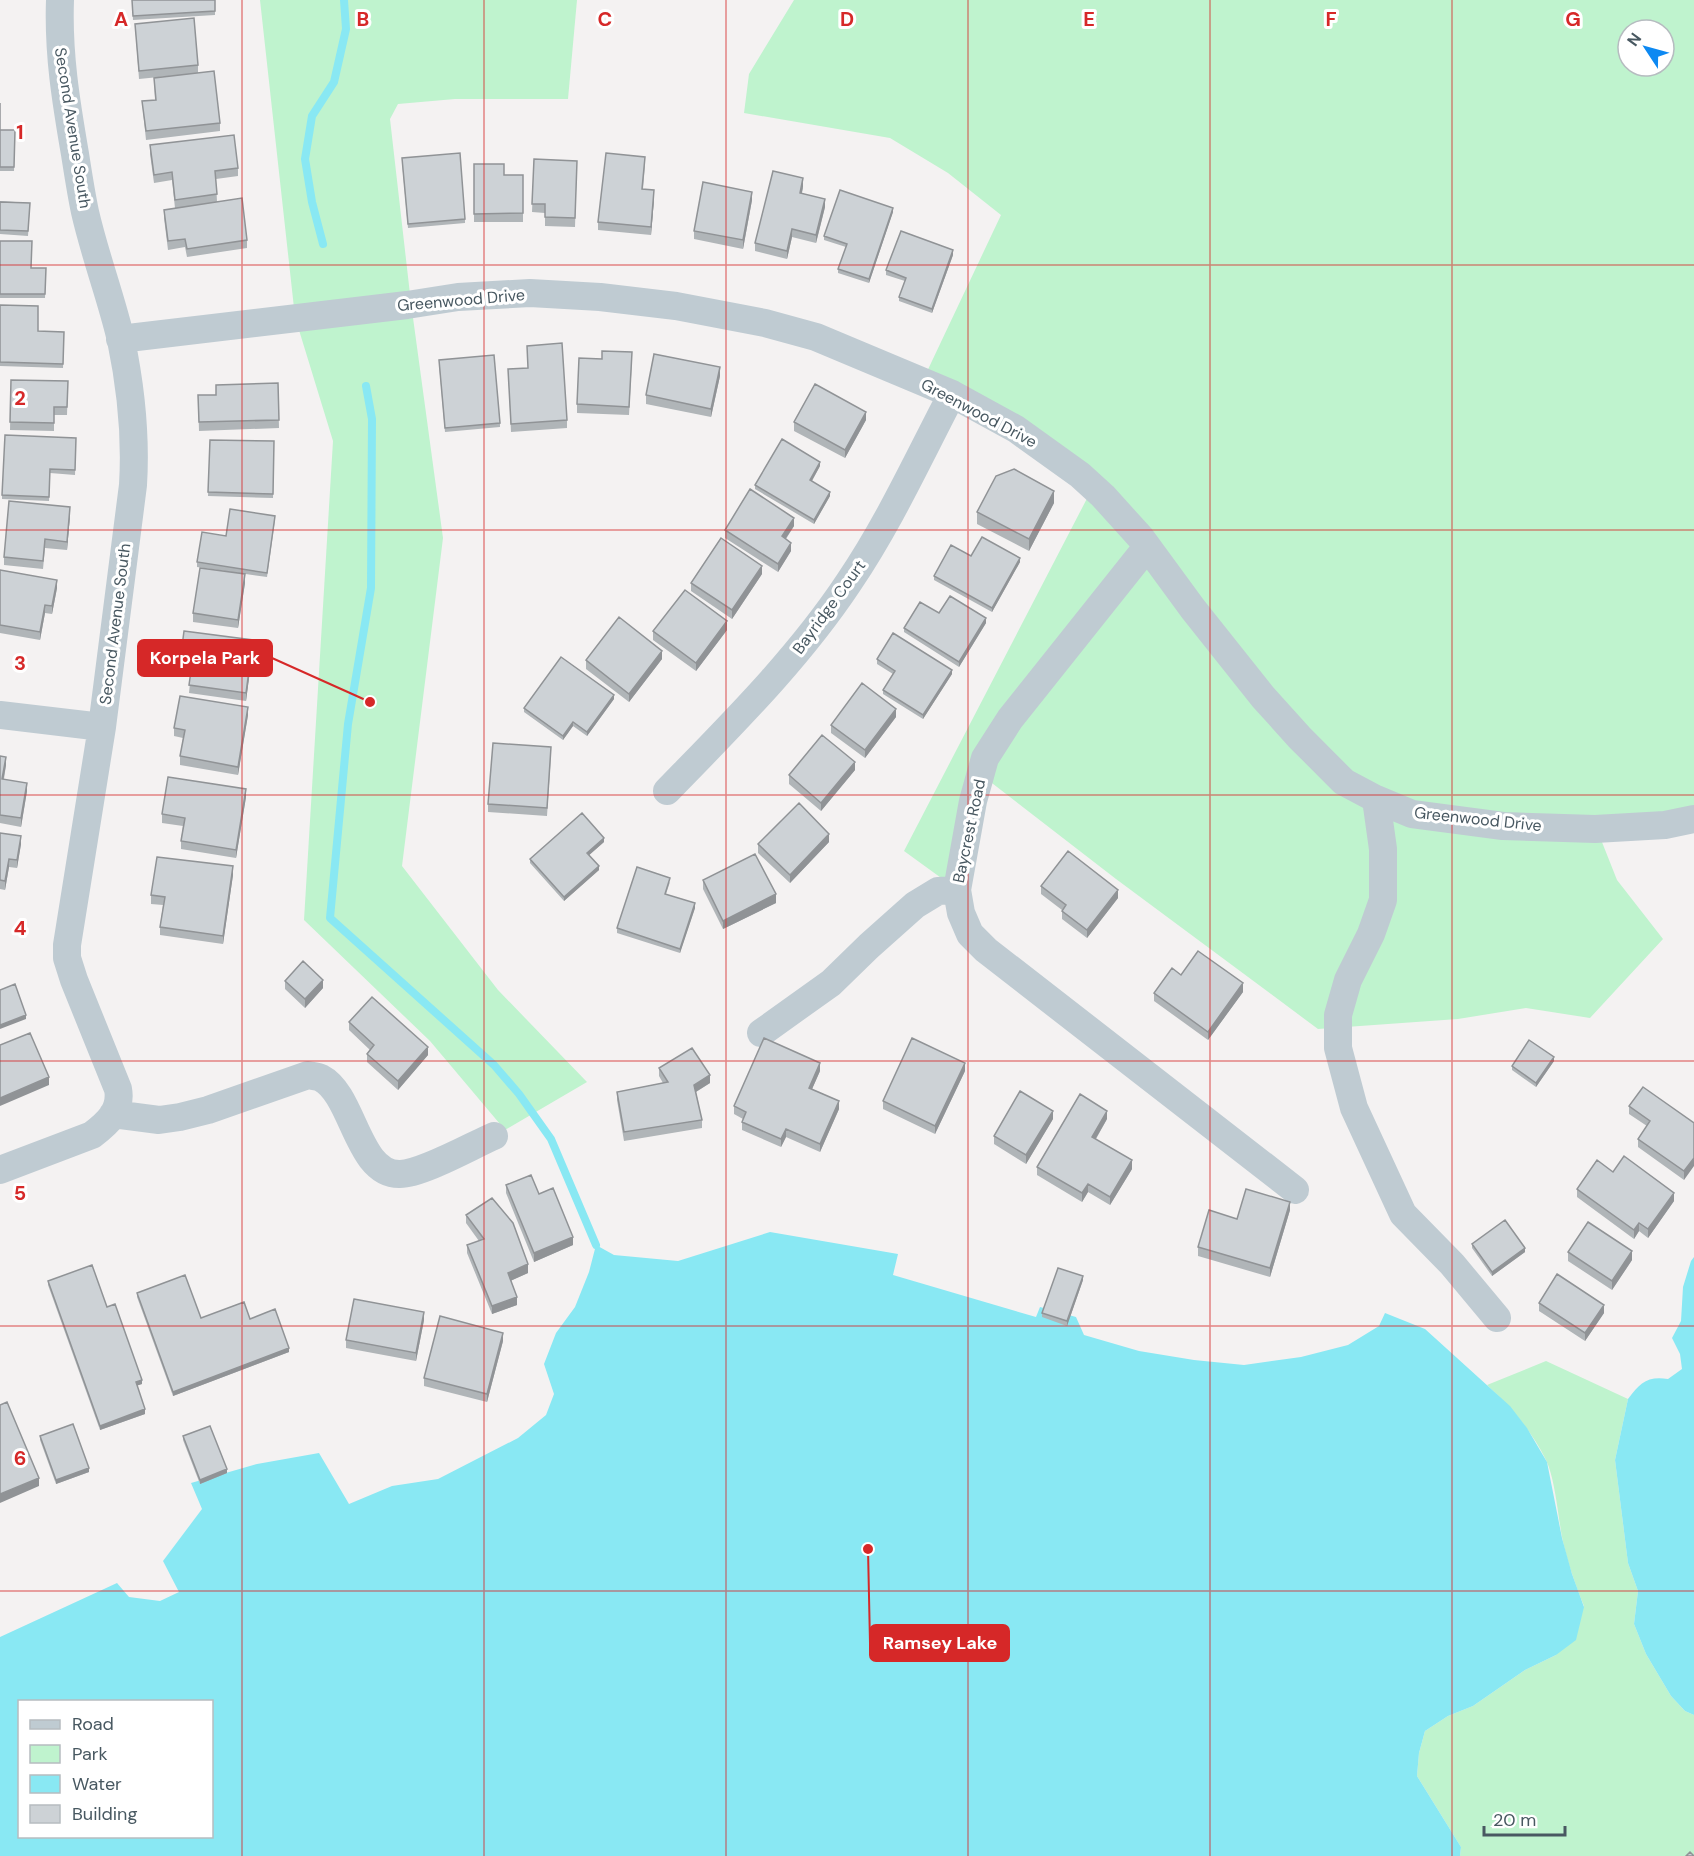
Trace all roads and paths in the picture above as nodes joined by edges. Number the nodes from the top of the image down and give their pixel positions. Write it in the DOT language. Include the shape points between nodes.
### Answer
graph roads {
  1 [pos="60,0"];
  2 [pos="120,339"];
  3 [pos="952,394"];
  4 [pos="1147,547"];
  5 [pos="0,715"];
  6 [pos="102,727"];
  7 [pos="667,791"];
  8 [pos="1376,799"];
  9 [pos="1694,819"];
  10 [pos="957,890"];
  11 [pos="761,1033"];
  12 [pos="113,1114"];
  13 [pos="494,1136"];
  14 [pos="0,1170"];
  15 [pos="1295,1190"];
  16 [pos="1497,1318"];
  1 -- 2 [label="street, Second Avenue South" via="61,68 83,200"];
  2 -- 3 [label="street, Greenwood Drive" via="458,297 530,293 600,297 676,306 806,334"];
  2 -- 6 [label="street, Second Avenue South" via="134,423 135,458"];
  3 -- 4 [label="street, Greenwood Drive" via="1016,429 1071,468 1103,496"];
  3 -- 7 [label="street, Bayridge Court" via="849,582 795,655"];
  4 -- 8 [label="street, Greenwood Drive" via="1277,714 1344,782"];
  4 -- 10 [label="street, Baycrest Road" via="1010,719 985,758"];
  5 -- 6 [label="street"];
  6 -- 12 [label="street, Second Avenue South" via="67,958 118,1089 120,1100"];
  8 -- 9 [label="street, Greenwood Drive" via="1412,814 1503,825 1595,829 1665,825"];
  8 -- 16 [label="street" via="1383,849 1383,900 1348,980 1338,1015 1338,1048 1354,1108 1403,1214"];
  10 -- 11 [label="street" via="939,891 915,905 831,983"];
  10 -- 15 [label="street, Baycrest Road" via="970,934 986,950"];
  12 -- 13 [label="street" via="159,1120 180,1117 308,1075 320,1077 332,1086 366,1151 387,1172 416,1171"];
  12 -- 14 [label="street" via="92,1135"];
}
